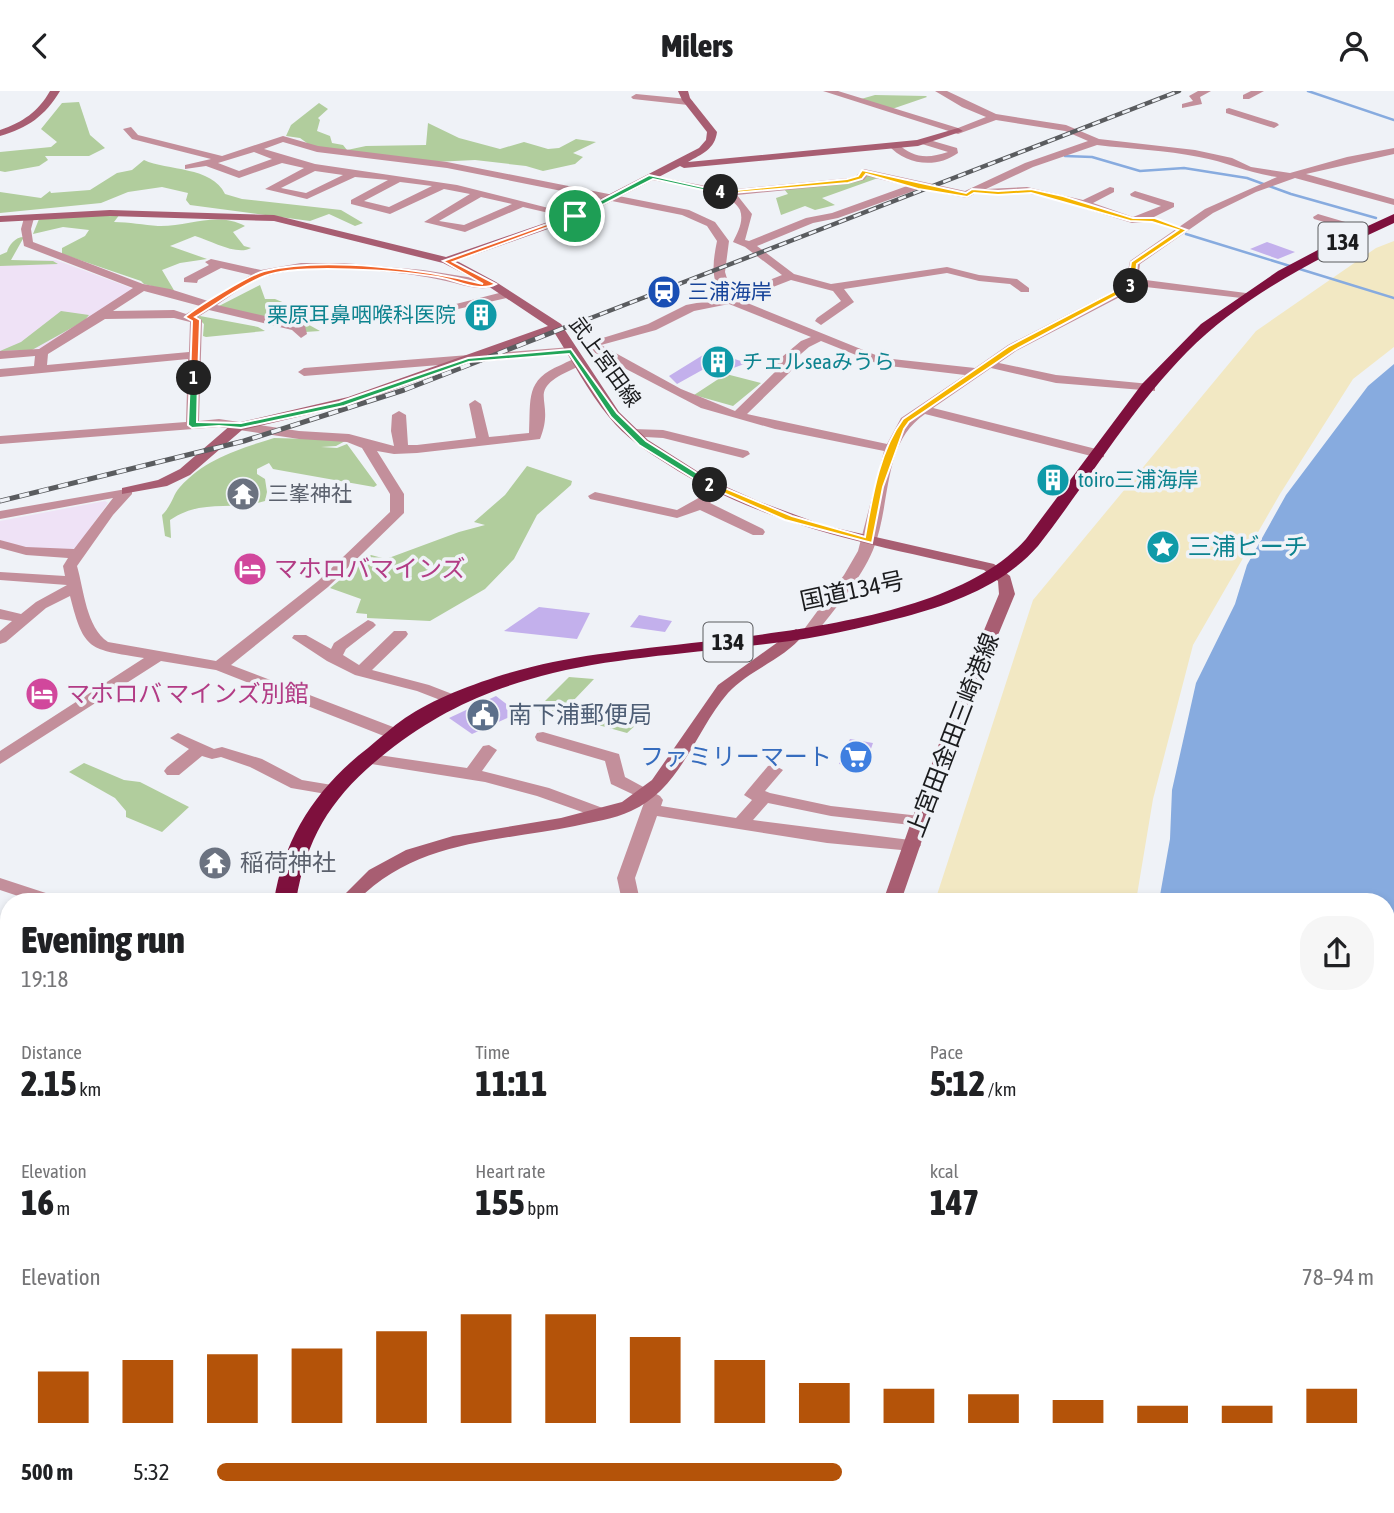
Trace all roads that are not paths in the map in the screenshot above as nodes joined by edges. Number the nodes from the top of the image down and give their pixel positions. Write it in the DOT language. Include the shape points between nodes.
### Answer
graph roads {
  1 [pos="55,91"];
  2 [pos="683,91"];
  3 [pos="828,91"];
  4 [pos="940,91"];
  5 [pos="1206,91"];
  6 [pos="1259,91"];
  7 [pos="636,97"];
  8 [pos="1245,97"];
  9 [pos="688,102"];
  10 [pos="1185,106"];
  11 [pos="1229,111"];
  12 [pos="996,117"];
  13 [pos="1253,127"];
  14 [pos="128,129"];
  15 [pos="958,131"];
  16 [pos="0,133"];
  17 [pos="926,142"];
  18 [pos="1096,142"];
  19 [pos="894,145"];
  20 [pos="861,148"];
  21 [pos="255,149"];
  22 [pos="1233,149"];
  23 [pos="1394,151"];
  24 [pos="214,160"];
  25 [pos="280,160"];
  26 [pos="1228,160"];
  27 [pos="420,162"];
  28 [pos="673,166"];
  29 [pos="189,167"];
  30 [pos="313,168"];
  31 [pos="864,172"];
  32 [pos="353,174"];
  33 [pos="1295,176"];
  34 [pos="652,177"];
  35 [pos="399,179"];
  36 [pos="441,186"];
  37 [pos="918,187"];
  38 [pos="1110,190"];
  39 [pos="972,191"];
  40 [pos="727,193"];
  41 [pos="478,194"];
  42 [pos="613,196"];
  43 [pos="1124,200"];
  44 [pos="1394,202"];
  45 [pos="521,204"];
  46 [pos="1083,204"];
  47 [pos="575,216"];
  48 [pos="1318,217"];
  49 [pos="29,218"];
  50 [pos="1394,218"];
  51 [pos="0,219"];
  52 [pos="1140,220"];
  53 [pos="1184,230"];
  54 [pos="1365,231"];
  55 [pos="723,241"];
  56 [pos="744,244"];
  57 [pos="447,261"];
  58 [pos="262,274"];
  59 [pos="790,276"];
  60 [pos="192,278"];
  61 [pos="1133,282"];
  62 [pos="492,284"];
  63 [pos="141,286"];
  64 [pos="837,288"];
  65 [pos="1025,290"];
  66 [pos="507,295"];
  67 [pos="1246,297"];
  68 [pos="730,300"];
  69 [pos="458,305"];
  70 [pos="210,306"];
  71 [pos="102,315"];
  72 [pos="189,317"];
  73 [pos="821,321"];
  74 [pos="557,327"];
  75 [pos="301,334"];
  76 [pos="818,338"];
  77 [pos="593,345"];
  78 [pos="41,352"];
  79 [pos="573,353"];
  80 [pos="0,355"];
  81 [pos="194,355"];
  82 [pos="468,360"];
  83 [pos="988,364"];
  84 [pos="40,369"];
  85 [pos="304,372"];
  86 [pos="976,372"];
  87 [pos="0,373"];
  88 [pos="1150,388"];
  89 [pos="475,404"];
  90 [pos="921,409"];
  91 [pos="739,414"];
  92 [pos="398,415"];
  93 [pos="192,425"];
  94 [pos="241,426"];
  95 [pos="633,433"];
  96 [pos="484,440"];
  97 [pos="1,441"];
  98 [pos="366,445"];
  99 [pos="893,449"];
  100 [pos="402,450"];
  101 [pos="743,454"];
  102 [pos="1099,454"];
  103 [pos="720,490"];
  104 [pos="127,491"];
  105 [pos="595,496"];
  106 [pos="700,503"];
  107 [pos="0,515"];
  108 [pos="758,532"];
  109 [pos="869,541"];
  110 [pos="0,544"];
  111 [pos="77,554"];
  112 [pos="999,571"];
  113 [pos="0,576"];
  114 [pos="72,584"];
  115 [pos="0,614"];
  116 [pos="25,619"];
  117 [pos="368,625"];
  118 [pos="803,633"];
  119 [pos="401,634"];
  120 [pos="300,638"];
  121 [pos="0,639"];
  122 [pos="158,656"];
  123 [pos="333,658"];
  124 [pos="219,666"];
  125 [pos="360,672"];
  126 [pos="454,700"];
  127 [pos="395,734"];
  128 [pos="178,738"];
  129 [pos="551,742"];
  130 [pos="201,748"];
  131 [pos="489,750"];
  132 [pos="365,758"];
  133 [pos="0,759"];
  134 [pos="774,770"];
  135 [pos="173,771"];
  136 [pos="472,773"];
  137 [pos="332,790"];
  138 [pos="764,796"];
  139 [pos="650,798"];
  140 [pos="602,814"];
  141 [pos="920,821"];
  142 [pos="741,823"];
  143 [pos="912,845"];
  144 [pos="0,884"];
  145 [pos="27,893"];
  146 [pos="286,893"];
  147 [pos="355,893"];
  148 [pos="629,893"];
  149 [pos="895,893"];
  1 -- 16 [label="street" via="35,119"];
  2 -- 9 [label="street"];
  3 -- 15 [label="street"];
  4 -- 12 [label="street"];
  5 -- 10 [label="street" via="1194,96 1199,102"];
  6 -- 8 [label="street"];
  7 -- 9 [label="street"];
  9 -- 28 [label="street" via="712,137 703,151"];
  11 -- 13 [label="street" via="1270,124"];
  12 -- 15 [label="street"];
  12 -- 18 [label="street" via="1066,127"];
  14 -- 24 [label="street" via="135,138"];
  15 -- 17 [label="street"];
  17 -- 19 [label="street"];
  17 -- 19 [label="street" via="953,153 921,162"];
  18 -- 26 [label="street"];
  18 -- 39 [label="street"];
  19 -- 20 [label="street"];
  20 -- 28 [label="street"];
  20 -- 31 [label="street"];
  21 -- 24 [label="street"];
  21 -- 25 [label="street"];
  21 -- 27 [label="street" via="283,139 317,149"];
  22 -- 26 [label="street" via="1226,152 1243,157"];
  23 -- 33 [label="street" via="1338,161"];
  24 -- 25 [label="street" via="220,170 239,175"];
  24 -- 29 [label="street"];
  25 -- 30 [label="street"];
  26 -- 33 [label="street" via="1249,170"];
  27 -- 35 [label="street"];
  27 -- 42 [label="street"];
  28 -- 34 [label="street"];
  30 -- 32 [label="street"];
  30 -- 32 [label="street" via="270,190 307,195"];
  31 -- 37 [label="street"];
  31 -- 40 [label="street" via="848,181"];
  32 -- 35 [label="street"];
  33 -- 44 [label="street"];
  33 -- 53 [label="street" via="1208,212"];
  34 -- 40 [label="street"];
  34 -- 42 [label="street"];
  35 -- 36 [label="street"];
  35 -- 36 [label="street" via="355,202 390,211"];
  36 -- 41 [label="street"];
  37 -- 39 [label="street" via="967,195"];
  37 -- 56 [label="street"];
  38 -- 46 [label="street"];
  39 -- 46 [label="street" via="1031,191"];
  40 -- 56 [label="street" via="744,209 748,223"];
  41 -- 45 [label="street"];
  41 -- 45 [label="street" via="429,222 467,229"];
  42 -- 47 [label="street"];
  42 -- 55 [label="street" via="685,212 710,224"];
  43 -- 46 [label="street"];
  43 -- 52 [label="street"];
  43 -- 52 [label="street" via="1170,205"];
  45 -- 47 [label="street"];
  47 -- 57 [label="street"];
  48 -- 54 [label="street"];
  49 -- 51 [label="street, 武上宮田線"];
  49 -- 57 [label="street, 武上宮田線" via="110,213 274,218"];
  49 -- 63 [label="street" via="28,244"];
  50 -- 54 [label="highway, 国道134号 / 134"];
  52 -- 53 [label="street"];
  53 -- 61 [label="street" via="1134,263"];
  54 -- 67 [label="highway, 国道134号 / 134" via="1291,268"];
  55 -- 56 [label="street"];
  55 -- 68 [label="street" via="718,260 720,287"];
  56 -- 59 [label="street"];
  57 -- 62 [label="street, 武上宮田線"];
  58 -- 60 [label="street" via="215,263"];
  58 -- 62 [label="street" via="289,268 372,269"];
  58 -- 70 [label="street"];
  59 -- 64 [label="street"];
  59 -- 68 [label="street"];
  61 -- 67 [label="street"];
  61 -- 83 [label="street" via="1123,292"];
  62 -- 66 [label="street, 武上宮田線"];
  63 -- 70 [label="street"];
  63 -- 71 [label="street"];
  64 -- 65 [label="street" via="947,269 1013,281"];
  64 -- 73 [label="street" via="848,302"];
  66 -- 69 [label="street"];
  66 -- 74 [label="street, 武上宮田線"];
  67 -- 88 [label="highway, 国道134号 / 134" via="1182,350"];
  68 -- 76 [label="street"];
  68 -- 77 [label="street" via="690,308 652,327"];
  70 -- 72 [label="street"];
  70 -- 75 [label="street" via="296,327"];
  71 -- 72 [label="street"];
  71 -- 78 [label="street"];
  72 -- 81 [label="street" via="196,320"];
  74 -- 79 [label="street, 武上宮田線"];
  74 -- 82 [label="street"];
  76 -- 86 [label="street" via="881,361"];
  76 -- 91 [label="street" via="780,365 786,369"];
  77 -- 79 [label="street"];
  77 -- 91 [label="street" via="688,397"];
  78 -- 80 [label="street"];
  78 -- 84 [label="street"];
  79 -- 82 [label="street"];
  79 -- 95 [label="street, 武上宮田線" via="614,415"];
  79 -- 96 [label="street" via="538,384 536,436"];
  81 -- 84 [label="street"];
  81 -- 93 [label="street"];
  82 -- 85 [label="street"];
  82 -- 94 [label="street" via="341,404"];
  83 -- 86 [label="street"];
  83 -- 88 [label="street" via="1056,379"];
  84 -- 87 [label="street"];
  86 -- 90 [label="street"];
  88 -- 102 [label="highway, 国道134号 / 134"];
  89 -- 96 [label="street"];
  90 -- 99 [label="street" via="900,429"];
  90 -- 102 [label="street"];
  91 -- 99 [label="street"];
  92 -- 100 [label="street" via="392,432"];
  93 -- 94 [label="street"];
  93 -- 97 [label="street"];
  94 -- 98 [label="street" via="349,437"];
  94 -- 104 [label="street" via="184,472"];
  95 -- 101 [label="street" via="663,434"];
  95 -- 103 [label="street, 武上宮田線"];
  96 -- 100 [label="street"];
  98 -- 100 [label="street"];
  98 -- 124 [label="street" via="397,494 397,513 323,584"];
  99 -- 109 [label="street" via="879,487"];
  102 -- 112 [label="highway, 国道134号 / 134" via="1028,548"];
  103 -- 106 [label="street"];
  103 -- 109 [label="street, 武上宮田線" via="789,518"];
  104 -- 107 [label="street"];
  104 -- 111 [label="street"];
  105 -- 106 [label="street" via="677,514"];
  106 -- 108 [label="street"];
  109 -- 112 [label="street, 武上宮田線"];
  109 -- 118 [label="street" via="862,557"];
  110 -- 111 [label="street" via="26,551"];
  111 -- 114 [label="street" via="70,566"];
  112 -- 118 [label="highway, 国道134号 / 134" via="925,605 850,627"];
  112 -- 141 [label="street, 上宮田金田三崎港線" via="1007,594 962,700"];
  113 -- 114 [label="street"];
  114 -- 116 [label="street"];
  114 -- 122 [label="street" via="93,639 113,649"];
  115 -- 116 [label="street"];
  116 -- 121 [label="street"];
  117 -- 123 [label="street" via="340,646"];
  118 -- 126 [label="highway, 国道134号 / 134" via="568,663"];
  118 -- 139 [label="street" via="725,686"];
  119 -- 125 [label="street"];
  120 -- 123 [label="street"];
  122 -- 124 [label="street"];
  122 -- 133 [label="street"];
  123 -- 125 [label="street"];
  124 -- 127 [label="street"];
  125 -- 126 [label="street"];
  126 -- 127 [label="highway, 国道134号 / 134"];
  127 -- 132 [label="highway, 国道134号 / 134"];
  128 -- 130 [label="street"];
  129 -- 139 [label="street" via="613,758 617,780"];
  130 -- 135 [label="street"];
  130 -- 137 [label="street" via="256,763 297,784"];
  131 -- 136 [label="street"];
  132 -- 136 [label="street"];
  132 -- 137 [label="highway, 国道134号 / 134"];
  134 -- 138 [label="street" via="753,795"];
  136 -- 140 [label="street" via="559,796"];
  137 -- 146 [label="highway, 国道134号 / 134" via="301,838"];
  138 -- 141 [label="street" via="831,811"];
  138 -- 142 [label="street"];
  139 -- 140 [label="street"];
  139 -- 142 [label="street"];
  139 -- 148 [label="street" via="625,878"];
  140 -- 147 [label="street" via="409,855 379,871"];
  141 -- 143 [label="street, 上宮田金田三崎港線"];
  142 -- 143 [label="street"];
  143 -- 149 [label="street, 上宮田金田三崎港線"];
  144 -- 145 [label="street"];
}
